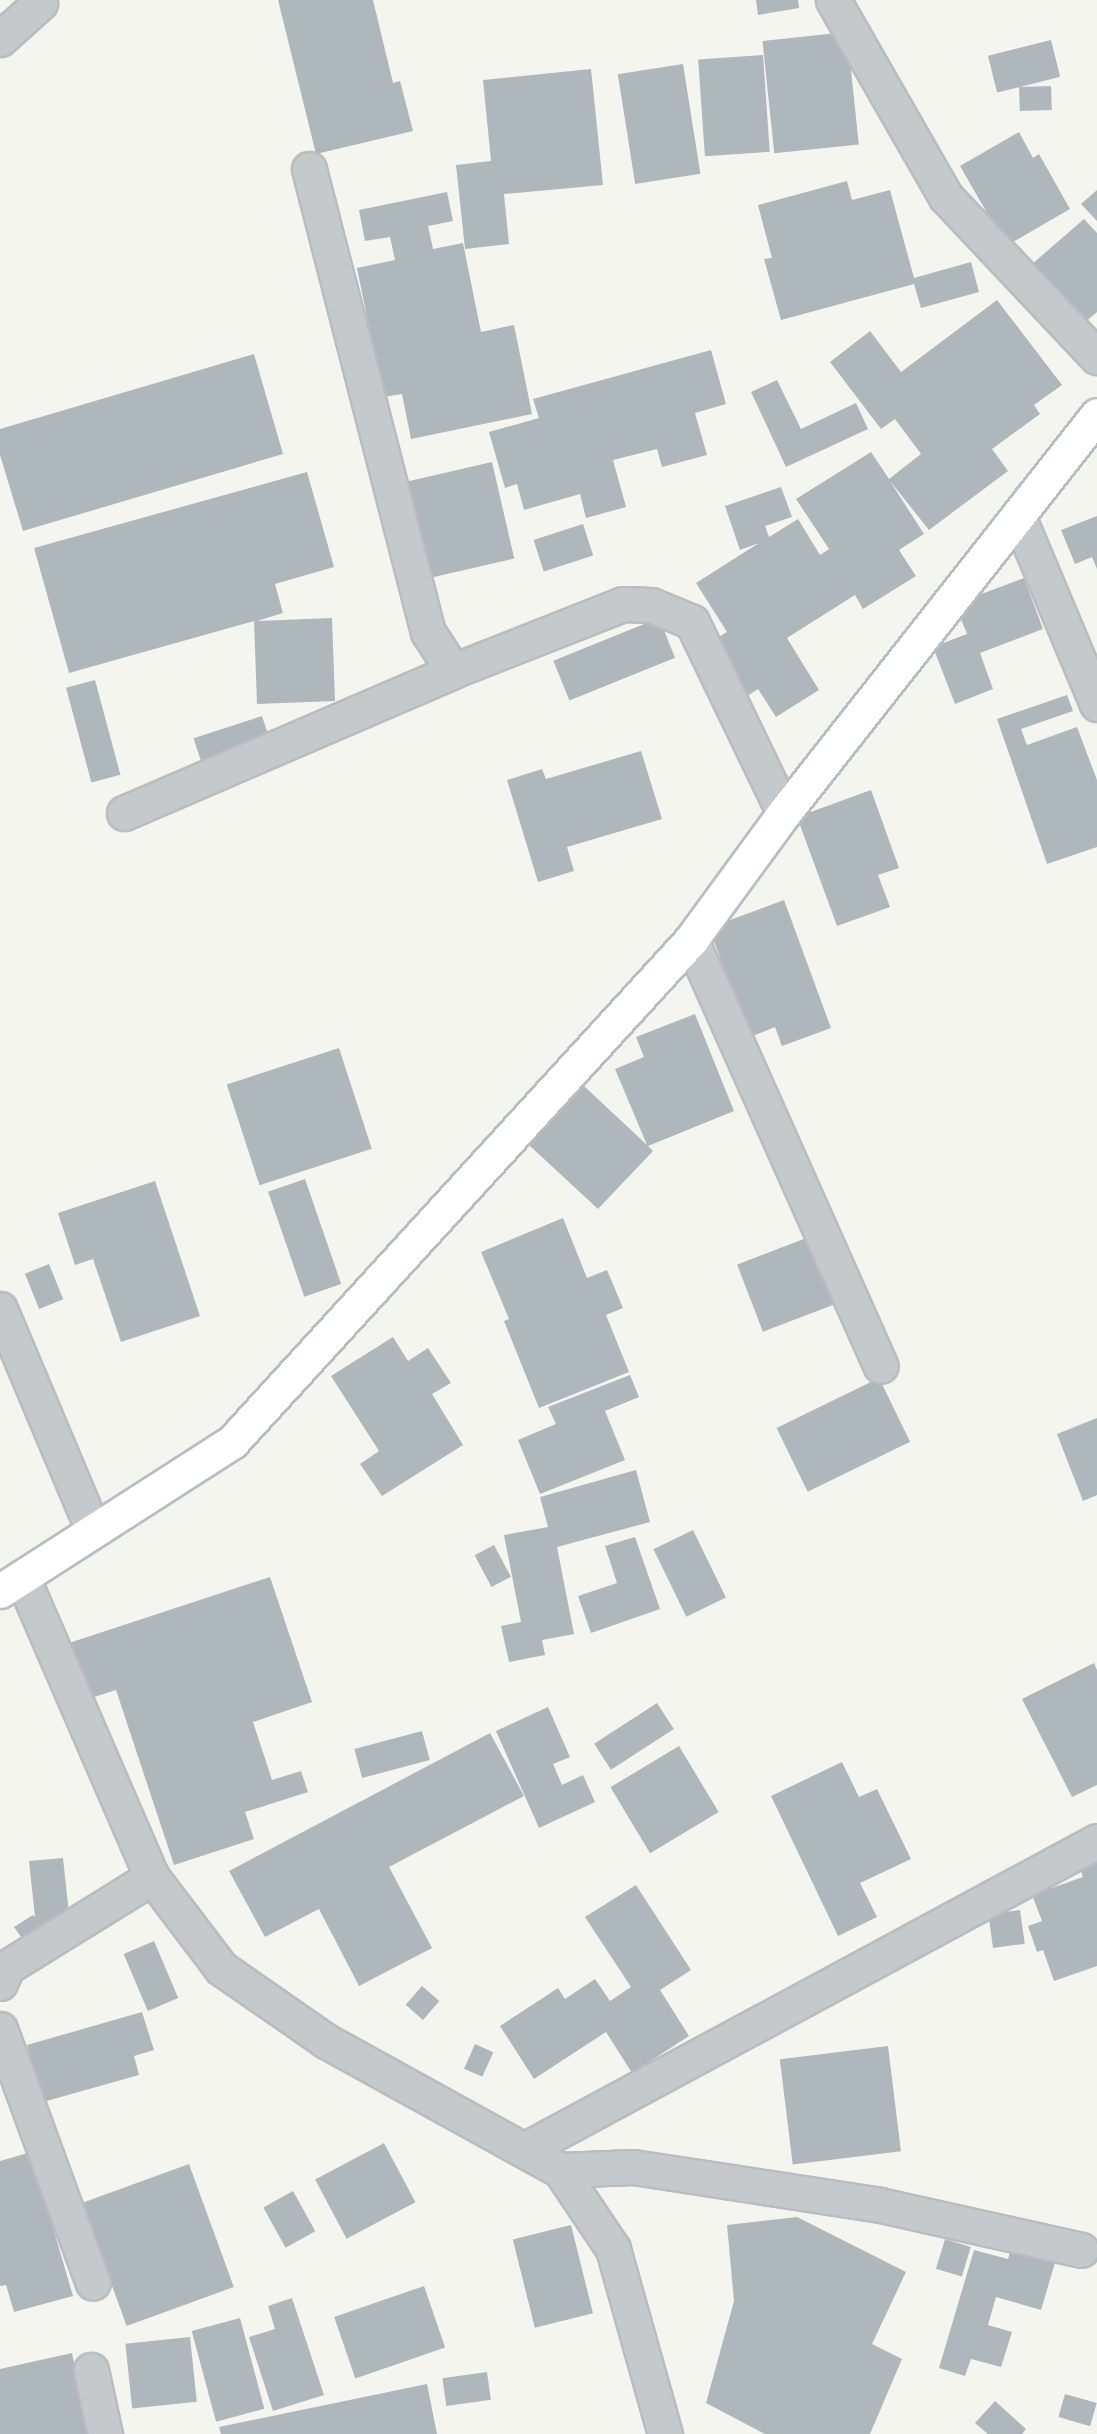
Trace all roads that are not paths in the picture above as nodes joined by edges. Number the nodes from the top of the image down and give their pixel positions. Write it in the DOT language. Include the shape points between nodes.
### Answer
graph roads {
  1 [pos="833,0"];
  2 [pos="40,3"];
  3 [pos="0,39"];
  4 [pos="309,169"];
  5 [pos="1097,357"];
  6 [pos="1097,415"];
  7 [pos="1018,516"];
  8 [pos="453,671"];
  9 [pos="1097,704"];
  10 [pos="124,813"];
  11 [pos="784,813"];
  12 [pos="691,940"];
  13 [pos="0,1309"];
  14 [pos="881,1366"];
  15 [pos="93,1530"];
  16 [pos="11,1584"];
  17 [pos="1097,1841"];
  18 [pos="152,1877"];
  19 [pos="0,1983"];
  20 [pos="0,2029"];
  21 [pos="524,2150"];
  22 [pos="560,2170"];
  23 [pos="1081,2250"];
  24 [pos="93,2283"];
  25 [pos="91,2370"];
  26 [pos="105,2434"];
  27 [pos="665,2434"];
  1 -- 5 [label="street" via="946,197"];
  2 -- 3 [label="street"];
  4 -- 8 [label="street" via="428,632"];
  6 -- 7 [label="street"];
  7 -- 9 [label="street"];
  7 -- 11 [label="street"];
  8 -- 10 [label="street"];
  8 -- 11 [label="street" via="623,604 651,604 692,622"];
  11 -- 12 [label="street"];
  12 -- 14 [label="street"];
  12 -- 15 [label="street" via="232,1442"];
  13 -- 15 [label="street"];
  15 -- 16 [label="street"];
  16 -- 18 [label="street"];
  17 -- 21 [label="street"];
  18 -- 19 [label="street" via="8,1967"];
  18 -- 21 [label="street" via="221,1968 326,2041"];
  20 -- 24 [label="street"];
  21 -- 22 [label="street"];
  22 -- 23 [label="street" via="633,2167 880,2205"];
  22 -- 27 [label="street" via="614,2249"];
  25 -- 26 [label="street"];
}
